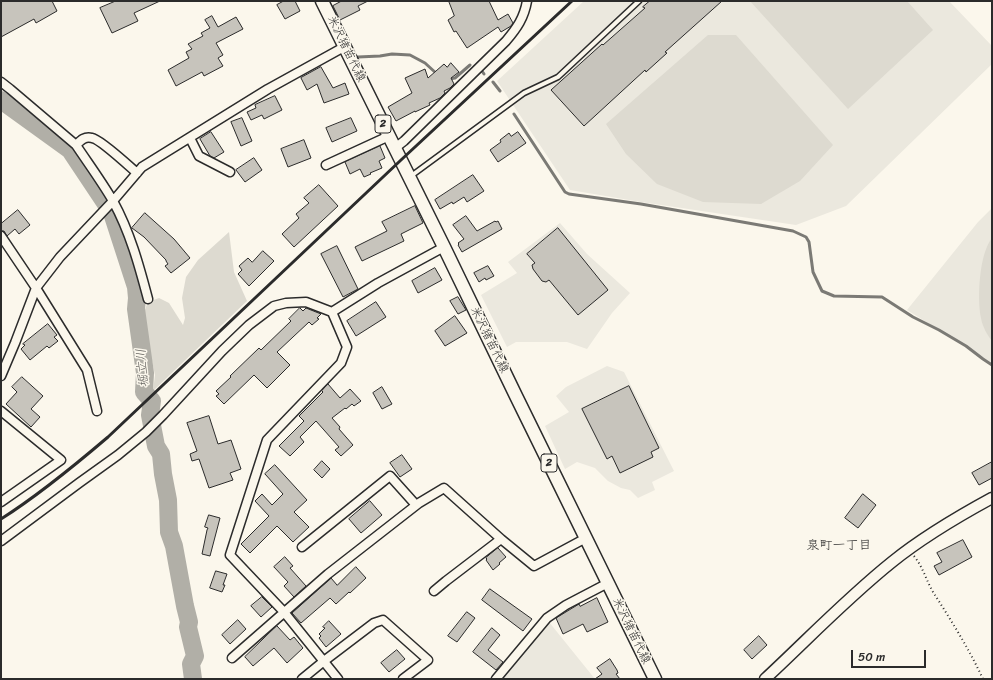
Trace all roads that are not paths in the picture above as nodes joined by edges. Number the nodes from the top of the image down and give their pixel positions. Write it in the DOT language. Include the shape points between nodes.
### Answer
graph roads {
  1 [pos="322,1"];
  2 [pos="527,1"];
  3 [pos="639,1"];
  4 [pos="344,46"];
  5 [pos="1,82"];
  6 [pos="389,136"];
  7 [pos="190,138"];
  8 [pos="76,144"];
  9 [pos="395,148"];
  10 [pos="326,165"];
  11 [pos="230,172"];
  12 [pos="137,173"];
  13 [pos="409,177"];
  14 [pos="112,202"];
  15 [pos="1,236"];
  16 [pos="444,247"];
  17 [pos="36,288"];
  18 [pos="148,299"];
  19 [pos="332,312"];
  20 [pos="1,376"];
  21 [pos="1,410"];
  22 [pos="97,411"];
  23 [pos="992,498"];
  24 [pos="1,502"];
  25 [pos="416,505"];
  26 [pos="586,538"];
  27 [pos="501,539"];
  28 [pos="1,541"];
  29 [pos="302,546"];
  30 [pos="608,583"];
  31 [pos="434,592"];
  32 [pos="284,612"];
  33 [pos="232,658"];
  34 [pos="324,661"];
  35 [pos="302,679"];
  36 [pos="338,679"];
  37 [pos="403,679"];
  38 [pos="496,679"];
  39 [pos="655,679"];
  40 [pos="765,679"];
  1 -- 4 [label="main road, 米沢猪苗代線 / 2"];
  2 -- 9 [label="street" via="517,28 506,42"];
  3 -- 13 [label="lane" via="558,77 524,93"];
  4 -- 6 [label="main road, 米沢猪苗代線 / 2"];
  4 -- 7 [label="street" via="268,89"];
  5 -- 8 [label="street"];
  6 -- 9 [label="main road, 米沢猪苗代線 / 2"];
  6 -- 10 [label="street"];
  7 -- 11 [label="street" via="199,156"];
  7 -- 12 [label="street" via="147,163"];
  8 -- 12 [label="street" via="84,138 94,138"];
  8 -- 14 [label="street"];
  9 -- 13 [label="main road, 米沢猪苗代線 / 2"];
  12 -- 14 [label="street"];
  13 -- 16 [label="main road, 米沢猪苗代線 / 2"];
  14 -- 17 [label="street" via="60,257"];
  14 -- 18 [label="street" via="136,254"];
  15 -- 17 [label="street"];
  16 -- 19 [label="street"];
  16 -- 26 [label="main road, 米沢猪苗代線 / 2"];
  17 -- 20 [label="street"];
  17 -- 22 [label="street" via="87,370"];
  19 -- 28 [label="street" via="306,302 274,306 222,351 146,432"];
  19 -- 32 [label="street" via="347,347 341,363 267,440 230,554"];
  21 -- 24 [label="street" via="61,460"];
  23 -- 40 [label="street" via="946,524 894,561"];
  25 -- 27 [label="street" via="444,488"];
  25 -- 29 [label="street" via="390,476"];
  25 -- 32 [label="street"];
  26 -- 27 [label="street" via="534,566"];
  26 -- 30 [label="main road, 米沢猪苗代線 / 2"];
  27 -- 31 [label="street"];
  30 -- 38 [label="street" via="547,618"];
  30 -- 39 [label="main road, 米沢猪苗代線 / 2"];
  32 -- 33 [label="street"];
  32 -- 34 [label="street"];
  34 -- 35 [label="street"];
  34 -- 36 [label="street"];
  34 -- 37 [label="street" via="374,623 383,620 428,660"];
}
